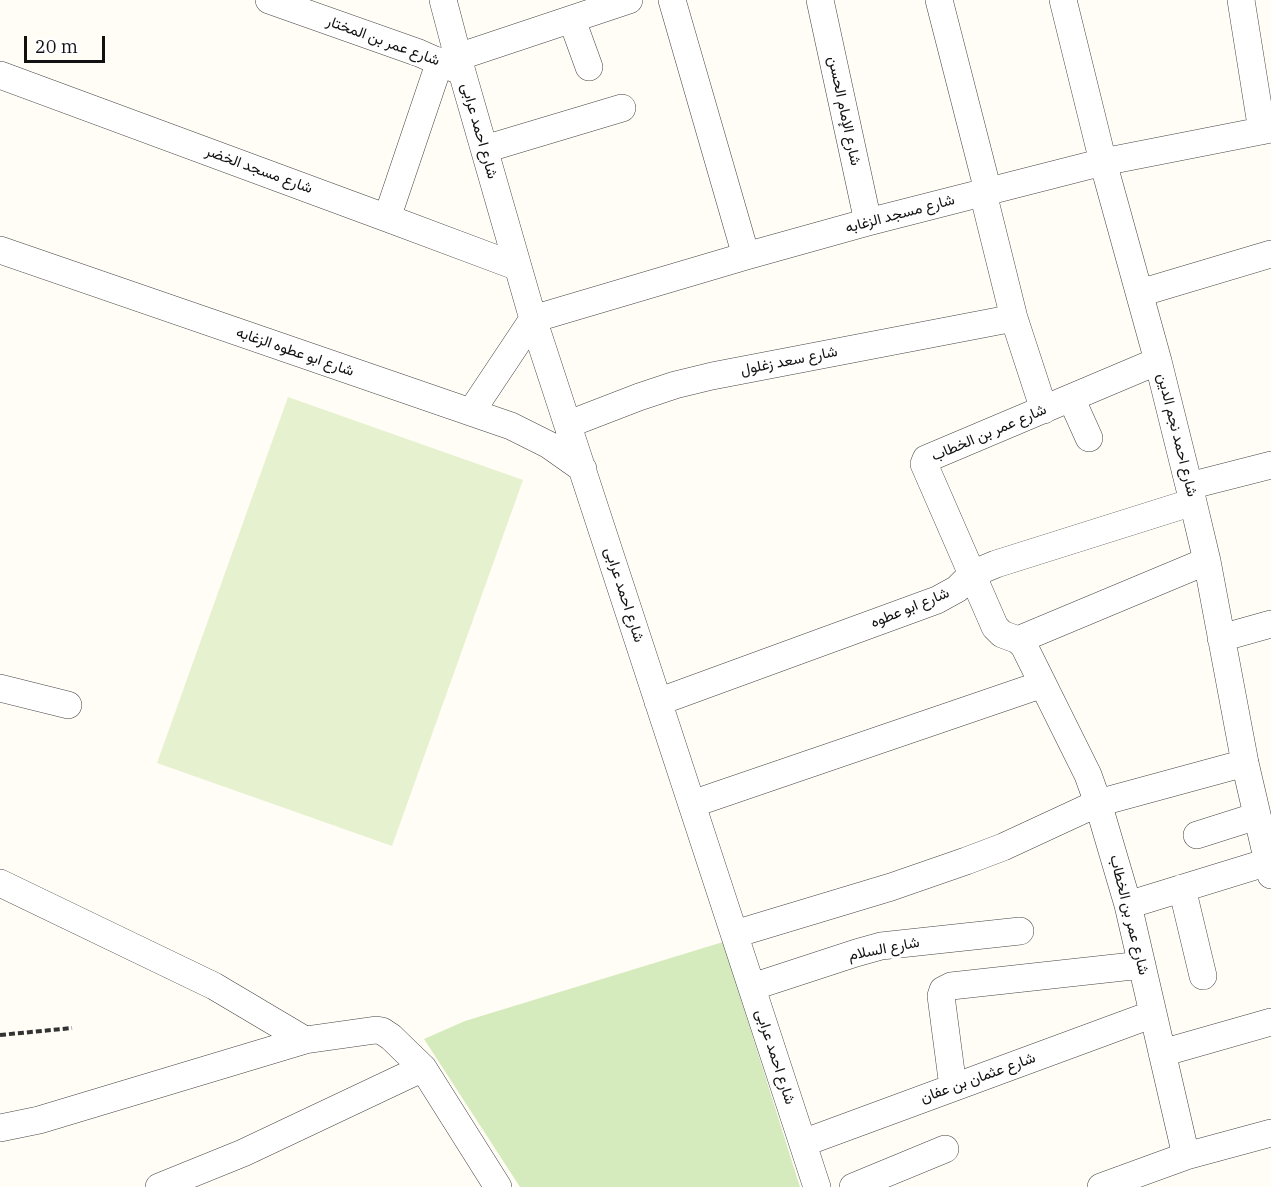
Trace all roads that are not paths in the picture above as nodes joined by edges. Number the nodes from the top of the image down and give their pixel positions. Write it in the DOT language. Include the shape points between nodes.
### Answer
graph roads {
  1 [pos="269,0"];
  2 [pos="443,0"];
  3 [pos="629,0"];
  4 [pos="672,0"];
  5 [pos="820,0"];
  6 [pos="939,0"];
  7 [pos="1063,0"];
  8 [pos="1241,0"];
  9 [pos="572,20"];
  10 [pos="453,63"];
  11 [pos="589,67"];
  12 [pos="0,75"];
  13 [pos="622,108"];
  14 [pos="1267,130"];
  15 [pos="485,149"];
  16 [pos="1102,162"];
  17 [pos="986,192"];
  18 [pos="387,218"];
  19 [pos="867,222"];
  20 [pos="0,250"];
  21 [pos="1271,254"];
  22 [pos="746,256"];
  23 [pos="518,267"];
  24 [pos="1140,293"];
  25 [pos="1014,318"];
  26 [pos="534,319"];
  27 [pos="1158,361"];
  28 [pos="1071,398"];
  29 [pos="1044,410"];
  30 [pos="471,412"];
  31 [pos="568,424"];
  32 [pos="1089,438"];
  33 [pos="1271,465"];
  34 [pos="583,469"];
  35 [pos="1191,494"];
  36 [pos="1207,561"];
  37 [pos="972,574"];
  38 [pos="1271,624"];
  39 [pos="1221,638"];
  40 [pos="1018,640"];
  41 [pos="1043,684"];
  42 [pos="0,688"];
  43 [pos="658,702"];
  44 [pos="68,705"];
  45 [pos="1245,763"];
  46 [pos="1098,803"];
  47 [pos="692,804"];
  48 [pos="1261,806"];
  49 [pos="1197,835"];
  50 [pos="1269,868"];
  51 [pos="0,883"];
  52 [pos="1182,888"];
  53 [pos="1128,904"];
  54 [pos="1020,931"];
  55 [pos="735,934"];
  56 [pos="1142,965"];
  57 [pos="1203,976"];
  58 [pos="752,987"];
  59 [pos="1153,1014"];
  60 [pos="1271,1022"];
  61 [pos="305,1040"];
  62 [pos="1162,1053"];
  63 [pos="423,1068"];
  64 [pos="953,1087"];
  65 [pos="0,1128"];
  66 [pos="1269,1142"];
  67 [pos="803,1143"];
  68 [pos="945,1149"];
  69 [pos="1186,1156"];
  70 [pos="1106,1186"];
  71 [pos="159,1187"];
  72 [pos="498,1187"];
  73 [pos="817,1187"];
  74 [pos="853,1187"];
  1 -- 10 [label="street, شارع عمر بن المختار"];
  2 -- 10 [label="street, شارع احمد عرابى"];
  3 -- 9 [label="street"];
  4 -- 22 [label="street"];
  5 -- 19 [label="street, شارع الإمام الحسن"];
  6 -- 17 [label="street"];
  7 -- 16 [label="street, شارع احمد نجم الدين"];
  8 -- 14 [label="street"];
  9 -- 10 [label="street"];
  9 -- 11 [label="street"];
  10 -- 15 [label="street, شارع احمد عرابى"];
  10 -- 18 [label="street"];
  12 -- 18 [label="street, شارع مسجد الخضر"];
  13 -- 15 [label="street"];
  14 -- 16 [label="street, شارع مسجد الزغابه"];
  15 -- 23 [label="street, شارع احمد عرابى"];
  16 -- 17 [label="street, شارع مسجد الزغابه"];
  16 -- 24 [label="street, شارع احمد نجم الدين"];
  17 -- 19 [label="street, شارع مسجد الزغابه"];
  17 -- 25 [label="street"];
  18 -- 23 [label="street, شارع مسجد الخضر"];
  19 -- 22 [label="street, شارع مسجد الزغابه"];
  20 -- 30 [label="street, شارع ابو عطوه الزغابه"];
  21 -- 24 [label="street"];
  22 -- 26 [label="street, شارع مسجد الزغابه"];
  23 -- 26 [label="street, شارع احمد عرابى"];
  24 -- 27 [label="street, شارع احمد نجم الدين"];
  25 -- 29 [label="street"];
  25 -- 31 [label="street, شارع سعد زغلول" via="712,376 639,397"];
  26 -- 30 [label="street"];
  26 -- 31 [label="street, شارع احمد عرابى"];
  27 -- 28 [label="street, شارع عمر بن الخطاب"];
  27 -- 35 [label="street, شارع احمد نجم الدين"];
  28 -- 29 [label="street, شارع عمر بن الخطاب"];
  28 -- 32 [label="street"];
  29 -- 37 [label="street, شارع عمر بن الخطاب" via="926,459 925,467"];
  30 -- 34 [label="street, شارع ابو عطوه الزغابه" via="530,435"];
  31 -- 34 [label="street, شارع احمد عرابى"];
  33 -- 35 [label="street, شارع ابو عطوه"];
  34 -- 43 [label="street, شارع احمد عرابى"];
  35 -- 36 [label="street, شارع احمد نجم الدين"];
  35 -- 37 [label="street, شارع ابو عطوه"];
  36 -- 39 [label="street, شارع احمد نجم الدين"];
  36 -- 40 [label="street"];
  37 -- 40 [label="street, شارع عمر بن الخطاب" via="995,627"];
  37 -- 43 [label="street, شارع ابو عطوه" via="957,589 937,600"];
  38 -- 39 [label="street"];
  39 -- 45 [label="street, شارع احمد نجم الدين"];
  40 -- 41 [label="street, شارع عمر بن الخطاب"];
  41 -- 46 [label="street, شارع عمر بن الخطاب"];
  41 -- 47 [label="street"];
  42 -- 44 [label="street"];
  43 -- 47 [label="street, شارع احمد عرابى"];
  45 -- 46 [label="street"];
  45 -- 48 [label="street, شارع احمد نجم الدين"];
  46 -- 53 [label="street, شارع عمر بن الخطاب"];
  46 -- 55 [label="street" via="957,865"];
  47 -- 55 [label="street, شارع احمد عرابى"];
  48 -- 49 [label="street"];
  48 -- 50 [label="street, شارع احمد نجم الدين"];
  50 -- 52 [label="street"];
  51 -- 61 [label="street" via="214,986"];
  52 -- 53 [label="street"];
  52 -- 57 [label="street"];
  53 -- 56 [label="street, شارع عمر بن الخطاب"];
  54 -- 58 [label="street, شارع السلام" via="881,946"];
  55 -- 58 [label="street, شارع احمد عرابى"];
  56 -- 59 [label="street, شارع عمر بن الخطاب"];
  56 -- 64 [label="street" via="943,990"];
  58 -- 67 [label="street, شارع احمد عرابى"];
  59 -- 62 [label="street, شارع عمر بن الخطاب"];
  59 -- 64 [label="street, شارع عثمان بن عفان"];
  60 -- 62 [label="street"];
  61 -- 63 [label="street" via="382,1031"];
  61 -- 65 [label="street" via="39,1120"];
  62 -- 69 [label="street, شارع عمر بن الخطاب"];
  63 -- 71 [label="street" via="243,1153"];
  63 -- 72 [label="street"];
  64 -- 67 [label="street, شارع عثمان بن عفان"];
  66 -- 69 [label="street"];
  67 -- 73 [label="street, شارع احمد عرابى"];
  68 -- 74 [label="street"];
  69 -- 70 [label="street"];
}
